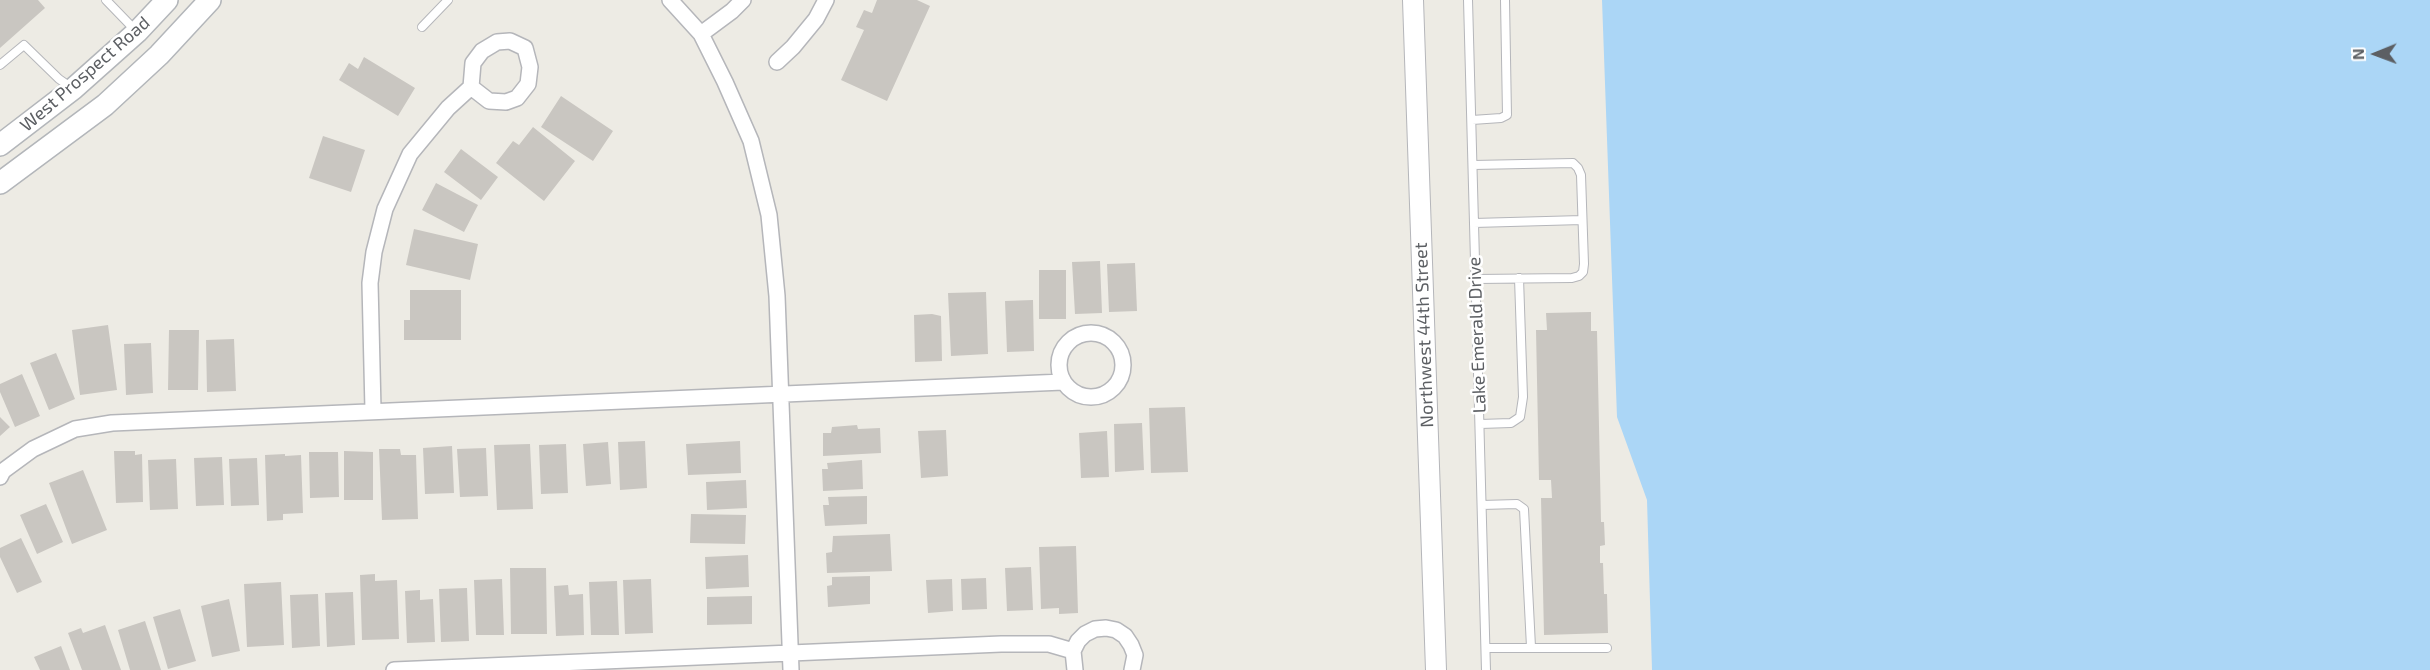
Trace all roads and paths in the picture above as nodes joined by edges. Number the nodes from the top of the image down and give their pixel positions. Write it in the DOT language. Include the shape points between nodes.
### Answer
graph roads {
  1 [pos="106,0"];
  2 [pos="167,0"];
  3 [pos="210,0"];
  4 [pos="448,0"];
  5 [pos="670,0"];
  6 [pos="742,0"];
  7 [pos="826,0"];
  8 [pos="1413,0"];
  9 [pos="1468,0"];
  10 [pos="1504,0"];
  11 [pos="422,27"];
  12 [pos="137,32"];
  13 [pos="701,34"];
  14 [pos="777,62"];
  15 [pos="0,65"];
  16 [pos="471,87"];
  17 [pos="73,89"];
  18 [pos="1472,120"];
  19 [pos="0,145"];
  20 [pos="1473,165"];
  21 [pos="0,183"];
  22 [pos="1582,219"];
  23 [pos="1474,222"];
  24 [pos="1519,278"];
  25 [pos="1476,279"];
  26 [pos="1063,382"];
  27 [pos="780,394"];
  28 [pos="374,410"];
  29 [pos="1480,424"];
  30 [pos="0,477"];
  31 [pos="1482,505"];
  32 [pos="1531,647"];
  33 [pos="1486,648"];
  34 [pos="1607,648"];
  35 [pos="1073,651"];
  36 [pos="790,652"];
  37 [pos="394,670"];
  38 [pos="791,670"];
  39 [pos="1075,670"];
  40 [pos="1132,670"];
  41 [pos="1436,670"];
  42 [pos="1486,670"];
  1 -- 12 [label="lane"];
  2 -- 12 [label="main road, West Prospect Road"];
  3 -- 21 [label="main road, West Prospect Road" via="105,105"];
  4 -- 11 [label="lane"];
  5 -- 13 [label="street"];
  6 -- 13 [label="street"];
  7 -- 14 [label="street" via="816,19"];
  8 -- 41 [label="street, Northwest 44th Street"];
  9 -- 18 [label="lane, Lake Emerald Drive"];
  10 -- 18 [label="lane" via="1506,115"];
  12 -- 17 [label="main road, West Prospect Road"];
  13 -- 27 [label="street" via="751,141 769,214"];
  15 -- 17 [label="lane" via="24,45"];
  16 -- 16 [label="street" via="489,101 517,98 528,84 530,67 525,48 510,40 496,42 482,51 473,63"];
  16 -- 28 [label="street" via="410,154 385,209 370,284"];
  17 -- 19 [label="main road, West Prospect Road"];
  18 -- 20 [label="lane, Lake Emerald Drive"];
  20 -- 22 [label="lane" via="1573,163 1581,175"];
  20 -- 23 [label="lane, Lake Emerald Drive"];
  22 -- 23 [label="lane"];
  22 -- 24 [label="lane" via="1584,264 1579,276"];
  23 -- 25 [label="lane, Lake Emerald Drive"];
  24 -- 25 [label="lane"];
  24 -- 29 [label="lane" via="1523,397 1520,417 1511,423"];
  25 -- 29 [label="lane, Lake Emerald Drive"];
  26 -- 26 [label="street" via="1080,396 1090,398 1111,391 1122,374 1121,352 1107,337 1086,333 1076,336 1059,362"];
  26 -- 27 [label="street"];
  27 -- 28 [label="street"];
  27 -- 36 [label="street"];
  28 -- 30 [label="street" via="112,423 75,429 33,449"];
  29 -- 31 [label="lane, Lake Emerald Drive"];
  31 -- 32 [label="lane" via="1517,504 1524,509"];
  31 -- 33 [label="lane, Lake Emerald Drive"];
  32 -- 33 [label="lane"];
  32 -- 34 [label="lane"];
  33 -- 42 [label="lane, Lake Emerald Drive"];
  35 -- 36 [label="street" via="1048,644"];
  35 -- 39 [label="street"];
  35 -- 40 [label="street" via="1078,641 1095,629 1116,630 1131,645 1135,655"];
  36 -- 37 [label="street"];
  36 -- 38 [label="street"];
}
